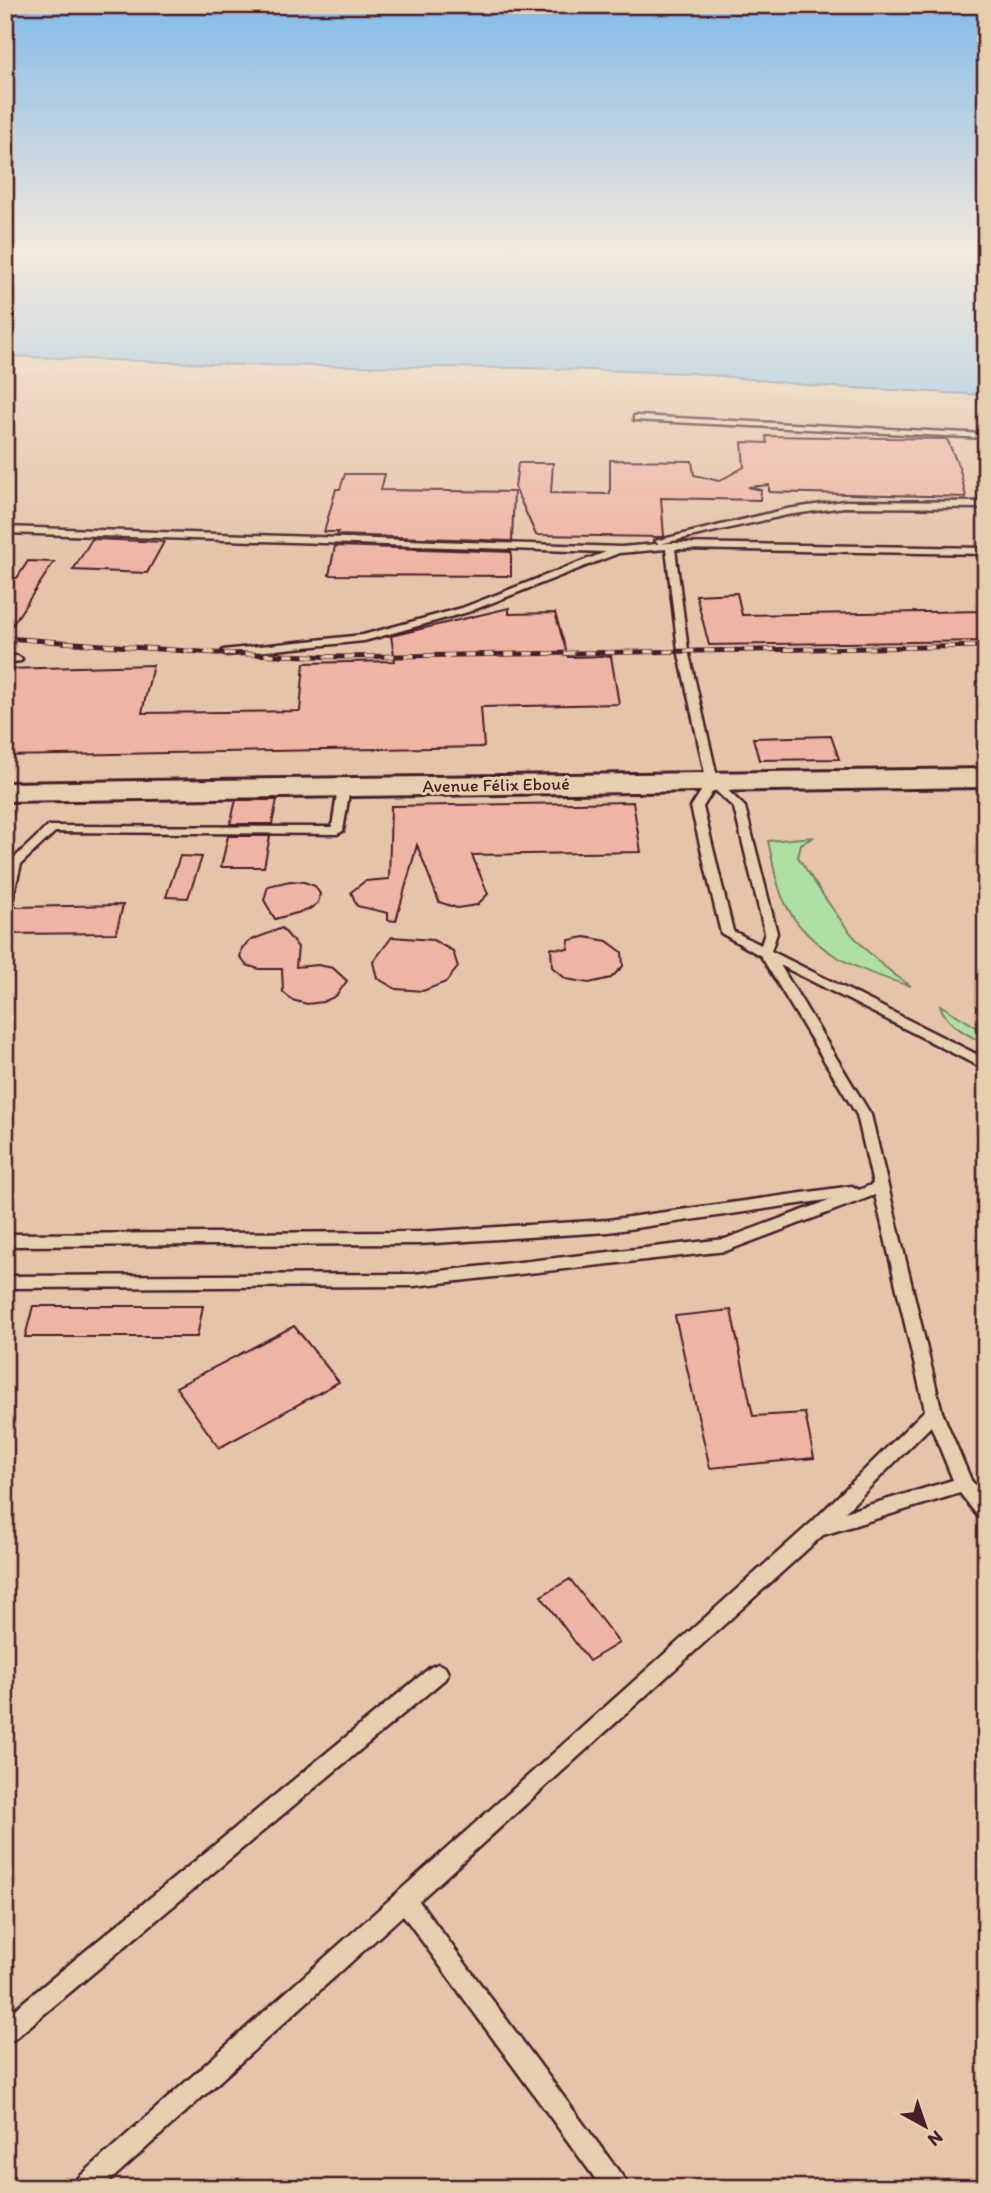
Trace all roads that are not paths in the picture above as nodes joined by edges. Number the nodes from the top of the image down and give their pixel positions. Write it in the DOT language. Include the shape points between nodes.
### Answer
graph roads {
  1 [pos="637,418"];
  2 [pos="986,436"];
  3 [pos="986,505"];
  4 [pos="5,530"];
  5 [pos="670,547"];
  6 [pos="621,550"];
  7 [pos="986,551"];
  8 [pos="227,652"];
  9 [pos="17,659"];
  10 [pos="5,660"];
  11 [pos="986,778"];
  12 [pos="713,782"];
  13 [pos="344,787"];
  14 [pos="5,792"];
  15 [pos="5,905"];
  16 [pos="765,951"];
  17 [pos="986,1065"];
  18 [pos="881,1187"];
  19 [pos="5,1240"];
  20 [pos="5,1282"];
  21 [pos="934,1412"];
  22 [pos="964,1484"];
  23 [pos="986,1514"];
  24 [pos="818,1528"];
  25 [pos="438,1673"];
  26 [pos="405,1900"];
  27 [pos="5,2032"];
  28 [pos="84,2188"];
  29 [pos="617,2188"];
  1 -- 2 [label="lane"];
  3 -- 6 [label="lane" via="844,504 787,512"];
  4 -- 6 [label="lane"];
  5 -- 6 [label="lane"];
  5 -- 7 [label="lane"];
  5 -- 12 [label="lane" via="683,650"];
  6 -- 8 [label="lane" via="465,610 364,638"];
  9 -- 10 [label="lane"];
  11 -- 12 [label="street, Avenue Félix Eboué"];
  12 -- 13 [label="street, Avenue Félix Eboué"];
  12 -- 16 [label="lane" via="739,807 771,933"];
  12 -- 16 [label="lane" via="697,807 727,933"];
  13 -- 14 [label="street, Avenue Félix Eboué"];
  13 -- 15 [label="lane" via="337,831 52,828 15,863"];
  16 -- 17 [label="lane"];
  16 -- 18 [label="lane" via="864,1115"];
  18 -- 19 [label="lane" via="595,1227 419,1238"];
  18 -- 20 [label="lane" via="726,1245 414,1280"];
  18 -- 21 [label="lane"];
  21 -- 22 [label="lane"];
  21 -- 24 [label="lane"];
  22 -- 23 [label="lane"];
  22 -- 24 [label="lane"];
  24 -- 26 [label="lane"];
  25 -- 27 [label="lane"];
  26 -- 28 [label="lane"];
  26 -- 29 [label="lane"];
}
